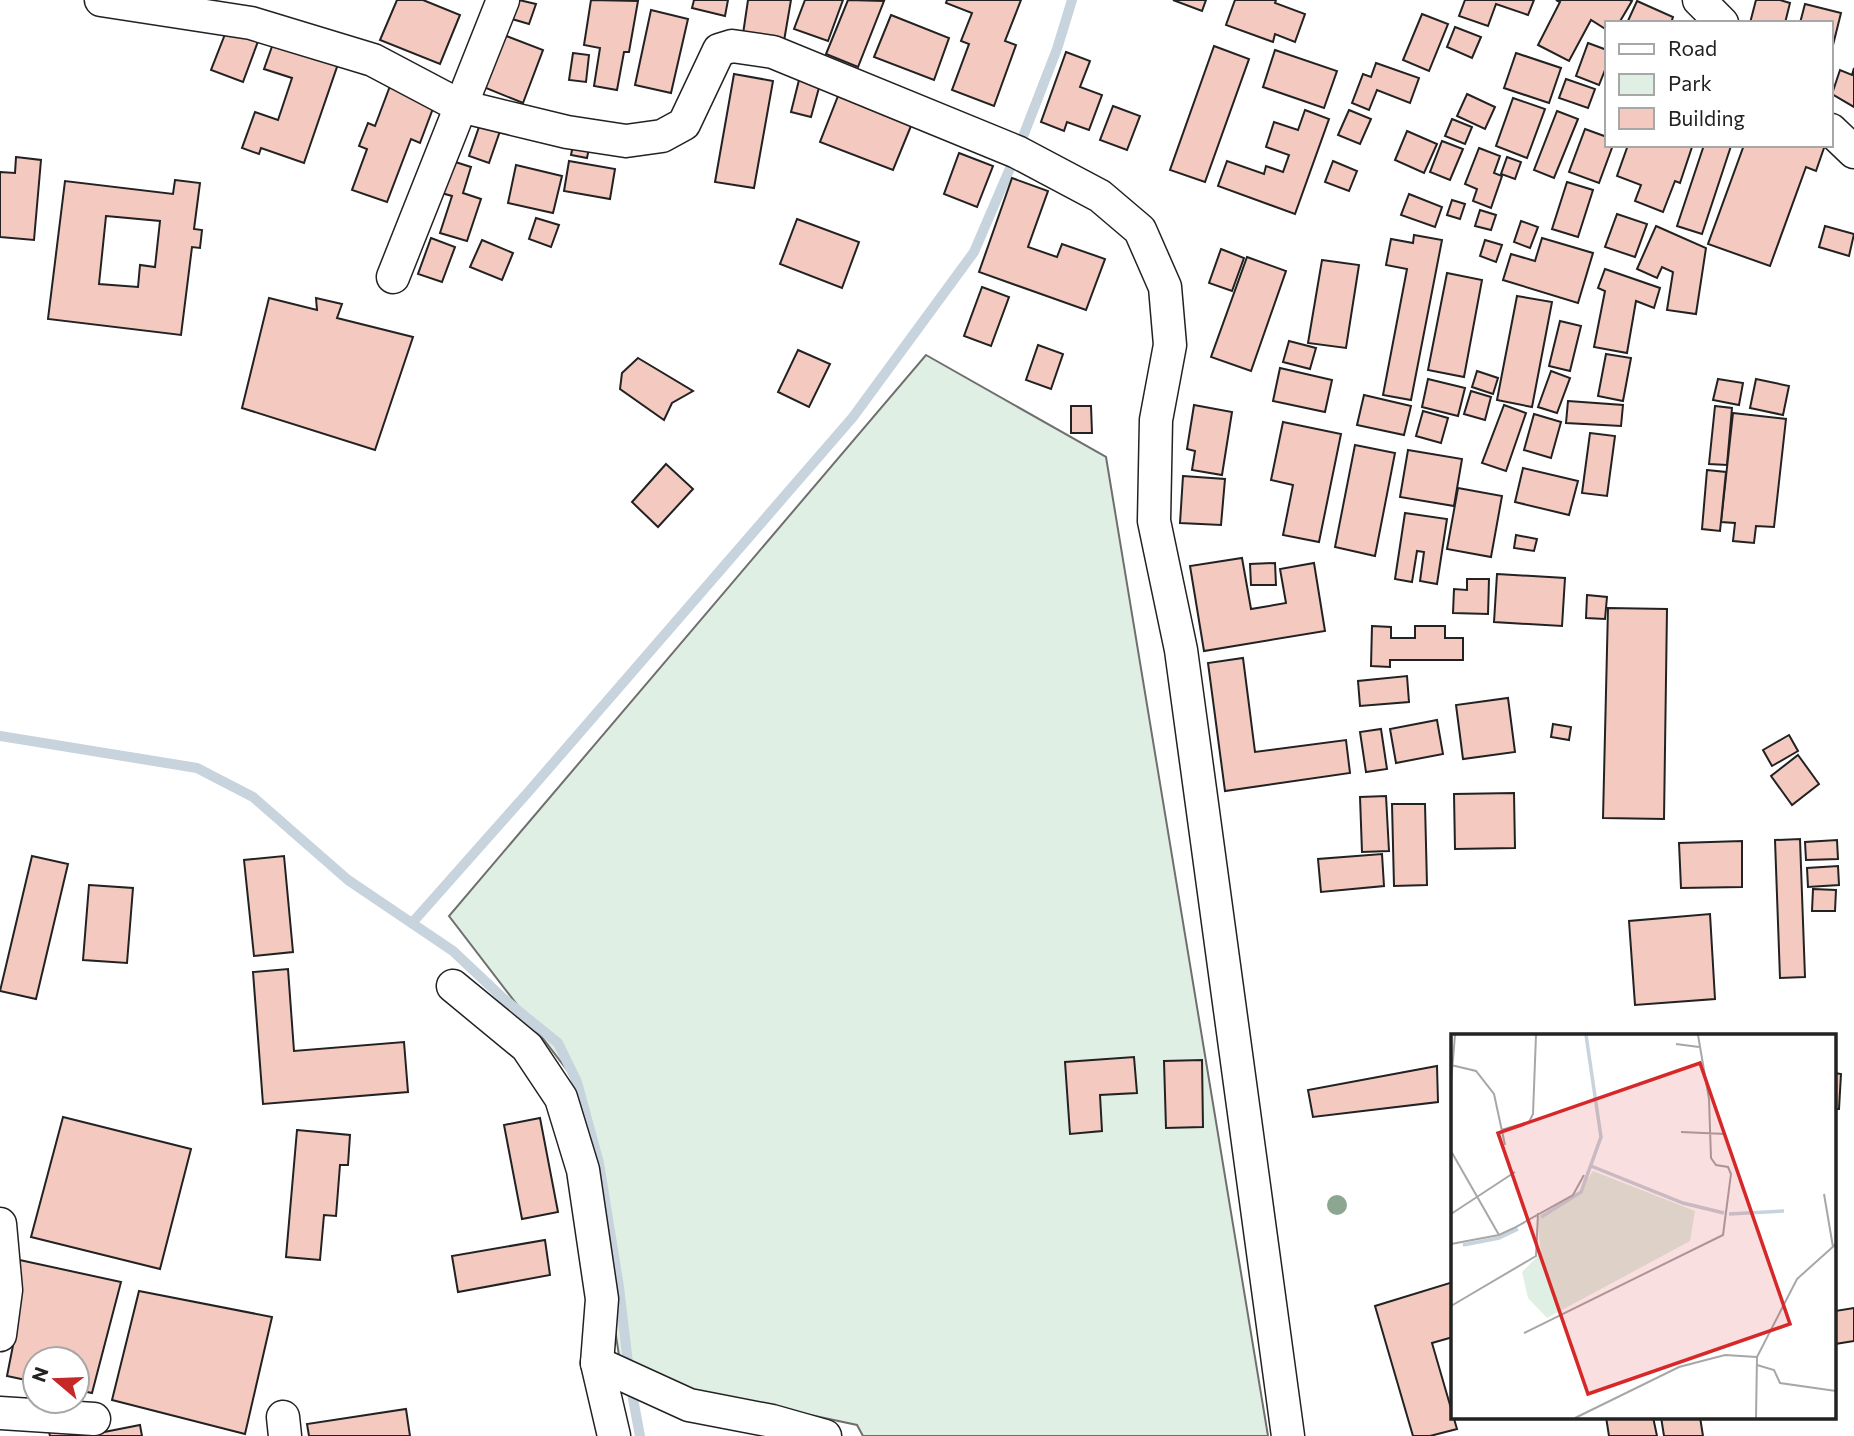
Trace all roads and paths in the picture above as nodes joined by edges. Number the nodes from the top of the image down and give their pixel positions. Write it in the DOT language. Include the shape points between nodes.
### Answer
graph roads {
  1 [pos="101,0"];
  2 [pos="503,0"];
  3 [pos="1699,0"];
  4 [pos="1720,21"];
  5 [pos="460,106"];
  6 [pos="1833,132"];
  7 [pos="1854,152"];
  8 [pos="393,277"];
  9 [pos="453,986"];
  10 [pos="0,1224"];
  11 [pos="0,1335"];
  12 [pos="619,1374"];
  13 [pos="0,1413"];
  14 [pos="94,1419"];
  15 [pos="614,1436"];
  16 [pos="825,1436"];
  17 [pos="1288,1436"];
  1 -- 5 [label="street" via="251,23 373,60"];
  2 -- 5 [label="street"];
  3 -- 4 [label="street"];
  5 -- 8 [label="street"];
  5 -- 17 [label="street" via="626,141 663,136 684,124 719,50 732,46 773,52 1017,152 1100,196 1140,230 1166,287 1170,345 1156,420 1154,521 1181,650"];
  6 -- 7 [label="street"];
  9 -- 12 [label="street" via="527,1047 561,1098 583,1170 601,1299"];
  10 -- 11 [label="street" via="6,1290"];
  12 -- 15 [label="street"];
  12 -- 16 [label="street" via="689,1405"];
  13 -- 14 [label="street"];
}
